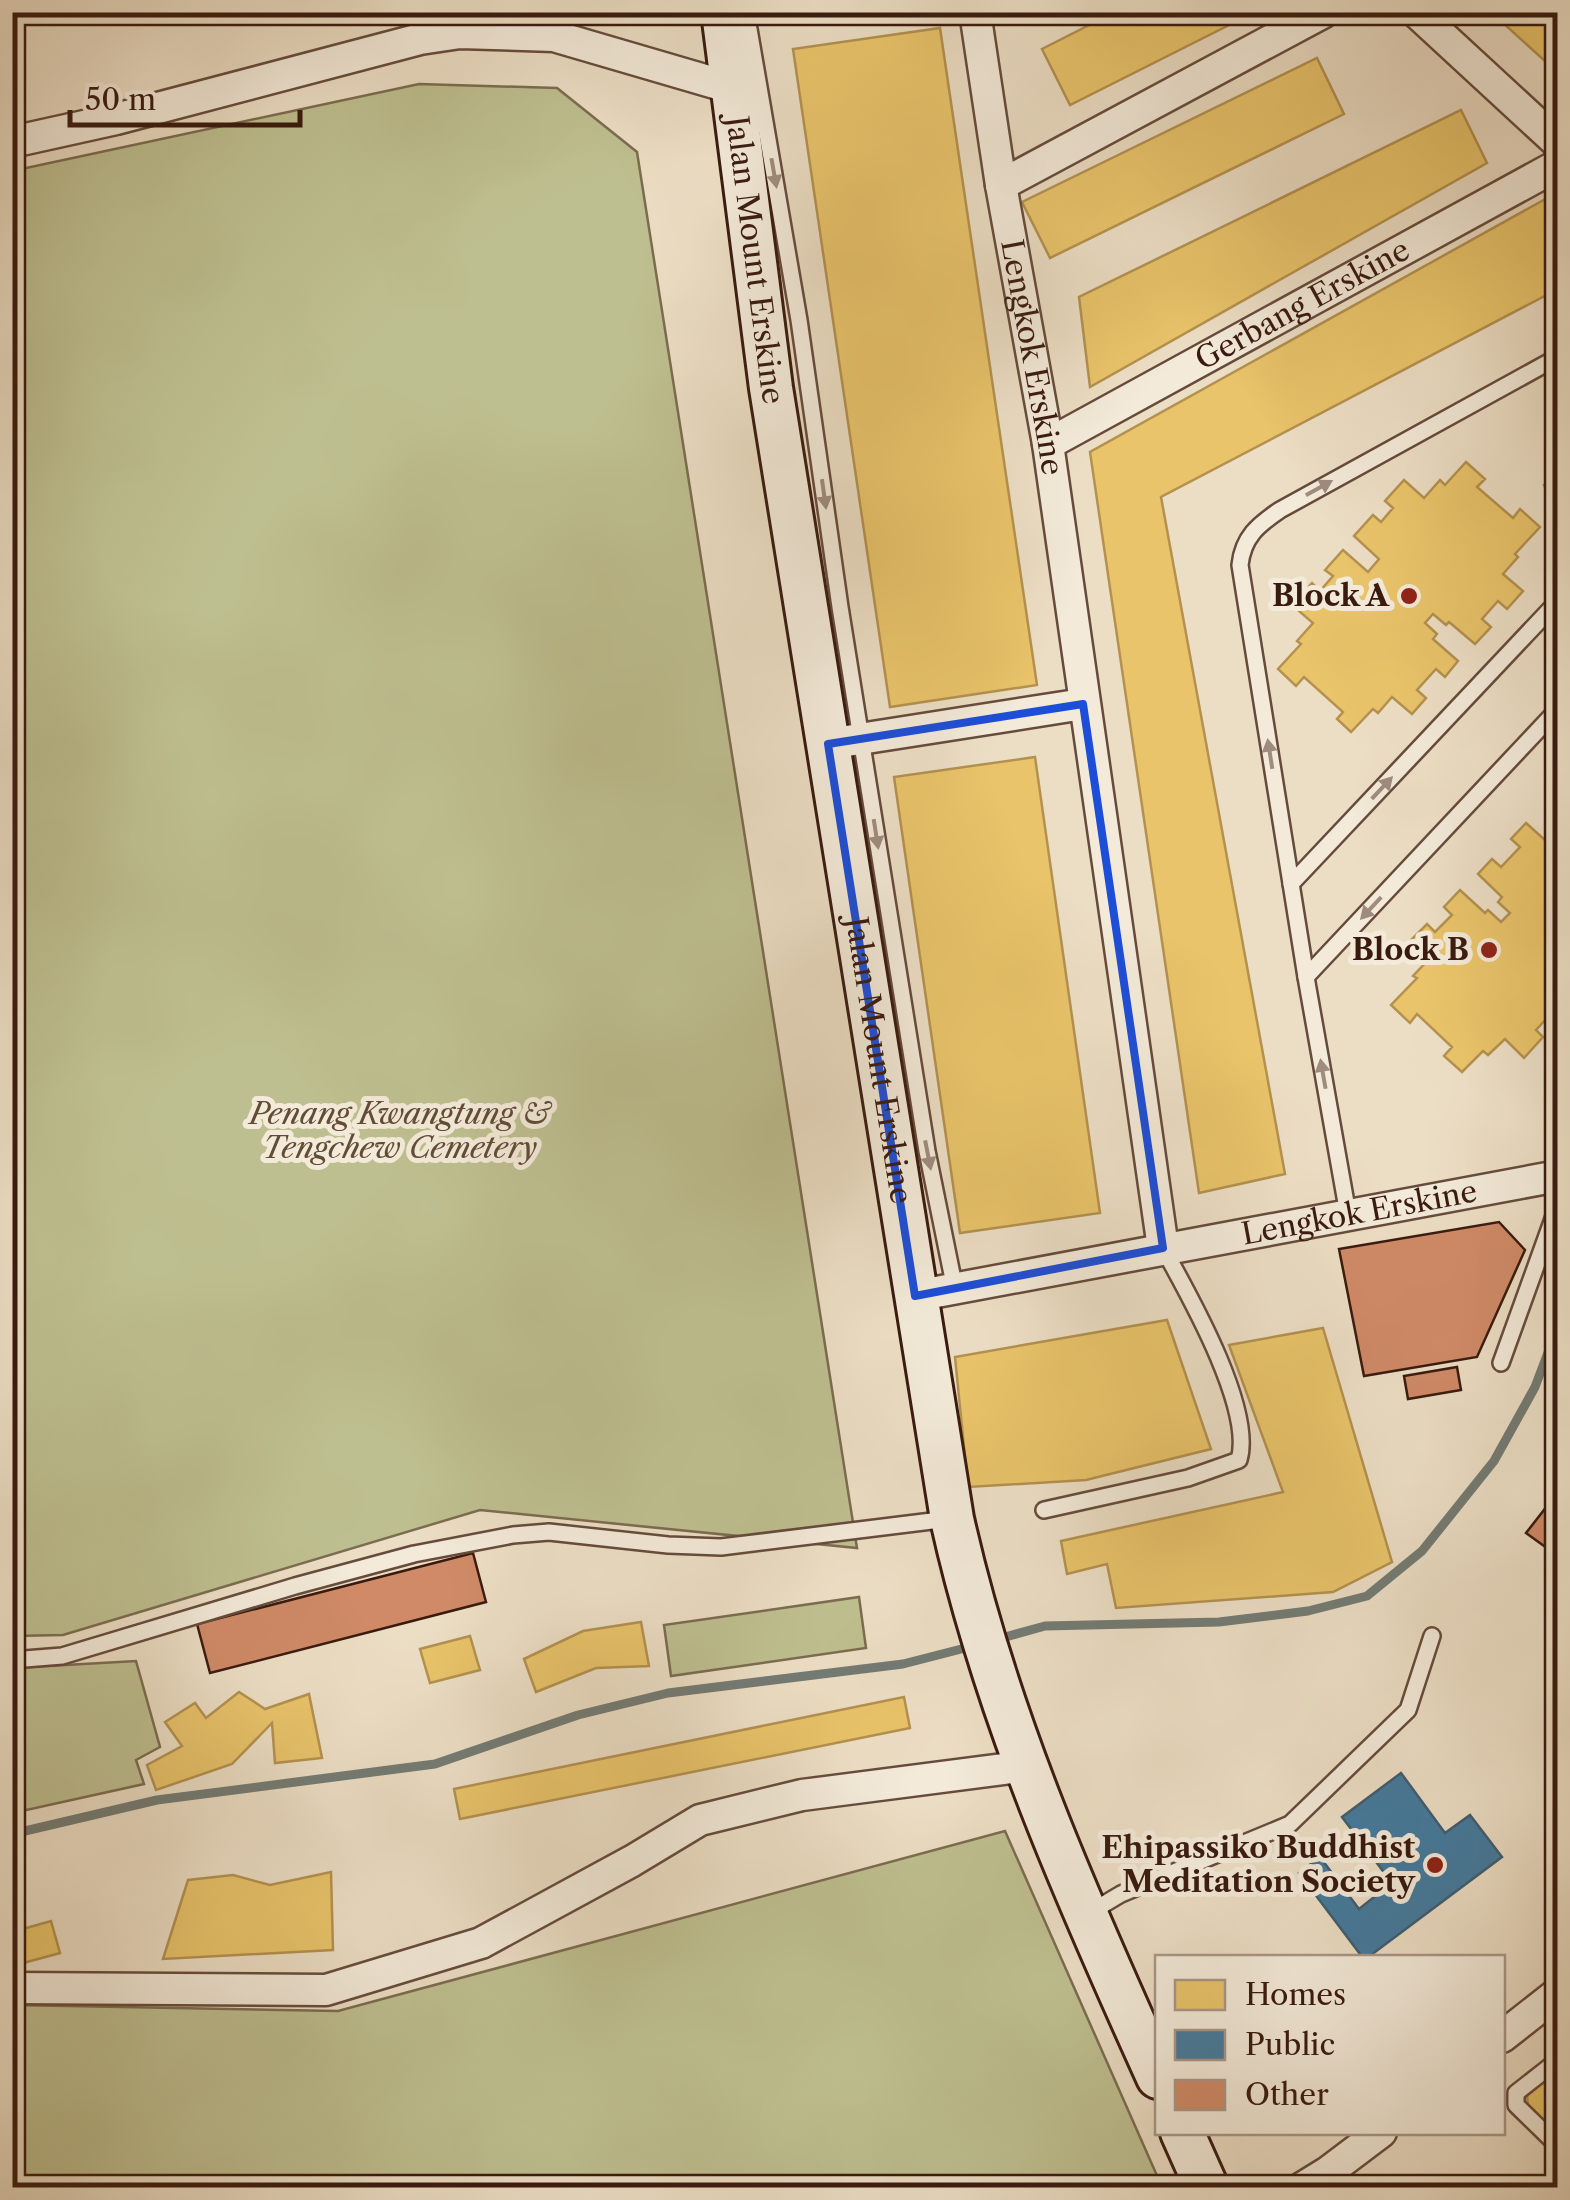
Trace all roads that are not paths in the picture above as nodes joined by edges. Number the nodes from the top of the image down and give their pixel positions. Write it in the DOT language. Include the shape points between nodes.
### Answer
graph roads {
  1 [pos="722,12"];
  2 [pos="736,12"];
  3 [pos="975,12"];
  4 [pos="1324,12"];
  5 [pos="1416,12"];
  6 [pos="732,88"];
  7 [pos="12,142"];
  8 [pos="1558,143"];
  9 [pos="1558,164"];
  10 [pos="1002,185"];
  11 [pos="1558,356"];
  12 [pos="1048,444"];
  13 [pos="1558,601"];
  14 [pos="1083,704"];
  15 [pos="1558,710"];
  16 [pos="846,741"];
  17 [pos="1291,884"];
  18 [pos="1306,977"];
  19 [pos="1558,1176"];
  20 [pos="1558,1205"];
  21 [pos="1348,1214"];
  22 [pos="1163,1248"];
  23 [pos="935,1293"];
  24 [pos="1502,1363"];
  25 [pos="1044,1510"];
  26 [pos="952,1519"];
  27 [pos="1432,1636"];
  28 [pos="12,1660"];
  29 [pos="1026,1766"];
  30 [pos="1085,1916"];
  31 [pos="12,1988"];
  32 [pos="1558,1993"];
  33 [pos="1505,2035"];
  34 [pos="1558,2060"];
  35 [pos="1155,2070"];
  36 [pos="1183,2135"];
  37 [pos="1377,2135"];
  38 [pos="1558,2146"];
  39 [pos="1207,2188"];
  40 [pos="1302,2188"];
  1 -- 6 [label="main road, Jalan Mount Erskine"];
  2 -- 16 [label="lane, one-way" via="750,30 799,320 840,607"];
  3 -- 10 [label="street, Lengkok Erskine"];
  4 -- 10 [label="street"];
  5 -- 8 [label="street"];
  6 -- 7 [label="street" via="554,36 460,33"];
  6 -- 16 [label="main road, Jalan Mount Erskine" via="771,388"];
  9 -- 12 [label="street, Gerbang Erskine"];
  10 -- 12 [label="street, Lengkok Erskine"];
  17 -- 11 [label="lane, one-way" via="1242,546 1280,510"];
  12 -- 14 [label="street, Lengkok Erskine"];
  17 -- 13 [label="lane, one-way"];
  14 -- 16 [label="street"];
  14 -- 22 [label="street, Lengkok Erskine"];
  15 -- 18 [label="lane, one-way"];
  16 -- 23 [label="main road, Jalan Mount Erskine"];
  17 -- 18 [label="lane"];
  21 -- 18 [label="lane, one-way"];
  19 -- 21 [label="street, Lengkok Erskine"];
  20 -- 24 [label="lane"];
  21 -- 22 [label="street, Lengkok Erskine"];
  22 -- 23 [label="street, Lengkok Erskine"];
  22 -- 25 [label="lane" via="1223,1373 1244,1442 1239,1460"];
  23 -- 26 [label="main road, Jalan Mount Erskine"];
  26 -- 28 [label="lane" via="721,1547 549,1532 513,1535 414,1554 62,1656"];
  26 -- 29 [label="main road, Jalan Mount Erskine" via="976,1620"];
  27 -- 30 [label="lane" via="1408,1710 1290,1824"];
  29 -- 30 [label="main road, Jalan Mount Erskine"];
  29 -- 31 [label="street" via="802,1796 700,1820 481,1942 326,1990"];
  30 -- 35 [label="main road, Jalan Mount Erskine"];
  32 -- 33 [label="street"];
  34 -- 38 [label="lane" via="1515,2099"];
  36 -- 39 [label="main road"];
  37 -- 40 [label="street"];
}
